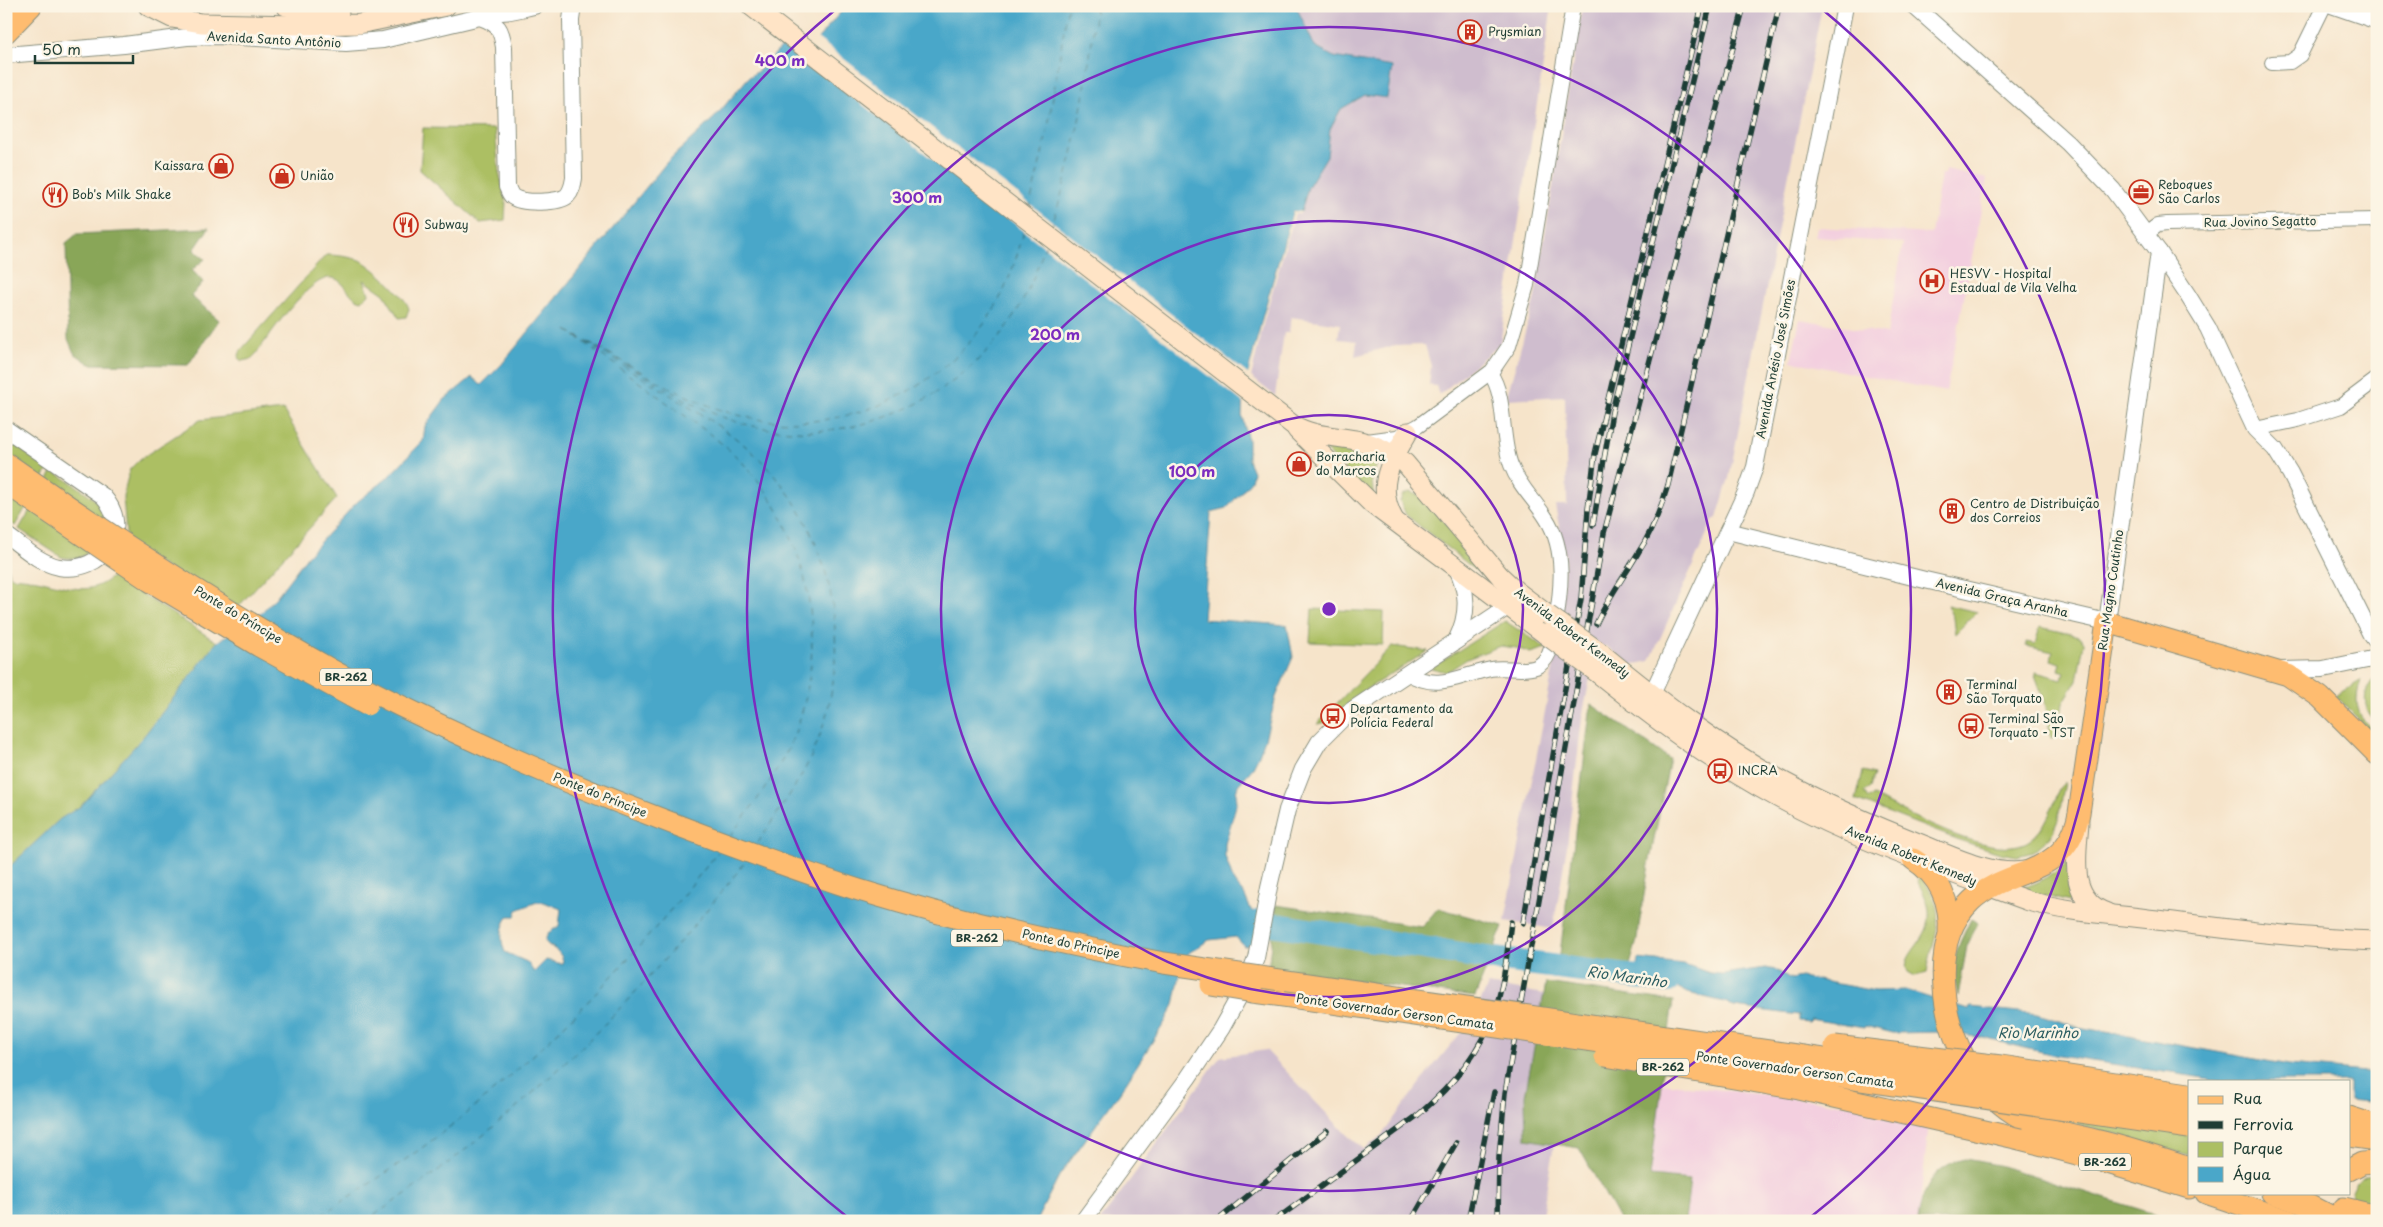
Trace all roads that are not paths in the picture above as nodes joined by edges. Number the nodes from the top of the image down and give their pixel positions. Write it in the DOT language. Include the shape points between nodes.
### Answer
graph roads {
  1 [pos="31,6"];
  2 [pos="148,6"];
  3 [pos="286,6"];
  4 [pos="397,6"];
  5 [pos="446,6"];
  6 [pos="534,6"];
  7 [pos="751,6"];
  8 [pos="1573,6"];
  9 [pos="1845,6"];
  10 [pos="1914,6"];
  11 [pos="2324,6"];
  12 [pos="2331,6"];
  13 [pos="569,11"];
  14 [pos="480,12"];
  15 [pos="2377,22"];
  16 [pos="6,32"];
  17 [pos="6,55"];
  18 [pos="2272,63"];
  19 [pos="2377,220"];
  20 [pos="2146,234"];
  21 [pos="2159,252"];
  22 [pos="1490,374"];
  23 [pos="2377,378"];
  24 [pos="1293,425"];
  25 [pos="6,428"];
  26 [pos="2255,429"];
  27 [pos="1408,432"];
  28 [pos="1359,441"];
  29 [pos="1395,455"];
  30 [pos="6,463"];
  31 [pos="6,484"];
  32 [pos="1394,520"];
  33 [pos="1728,531"];
  34 [pos="6,535"];
  35 [pos="1455,565"];
  36 [pos="1509,606"];
  37 [pos="2107,622"];
  38 [pos="1456,641"];
  39 [pos="2377,642"];
  40 [pos="2377,658"];
  41 [pos="2275,670"];
  42 [pos="1408,673"];
  43 [pos="1652,694"];
  44 [pos="2377,754"];
  45 [pos="2079,813"];
  46 [pos="1913,859"];
  47 [pos="2038,868"];
  48 [pos="1990,887"];
  49 [pos="2111,914"];
  50 [pos="1949,934"];
  51 [pos="2377,941"];
  52 [pos="1255,976"];
  53 [pos="1305,999"];
  54 [pos="1563,1020"];
  55 [pos="2188,1094"];
  56 [pos="2188,1112"];
  57 [pos="2350,1124"];
  58 [pos="2377,1126"];
  59 [pos="2188,1128"];
  60 [pos="2377,1140"];
  61 [pos="2350,1151"];
  62 [pos="2377,1155"];
  63 [pos="2377,1162"];
  64 [pos="2188,1168"];
  65 [pos="2350,1169"];
  66 [pos="2188,1188"];
  67 [pos="2209,1194"];
  68 [pos="2275,1194"];
  69 [pos="2336,1194"];
  70 [pos="2377,1216"];
  71 [pos="2341,1219"];
  72 [pos="1083,1221"];
  73 [pos="2290,1221"];
  1 -- 16 [label="main road"];
  2 -- 5 [label="main road" via="172,18 201,23 298,25 359,24"];
  3 -- 4 [label="main road" via="320,13 352,13"];
  6 -- 14 [label="street" via="500,13"];
  7 -- 24 [label="main road"];
  8 -- 22 [label="street" via="1527,285 1509,346"];
  9 -- 33 [label="street, Avenida Anésio José Simões" via="1758,451 1751,480"];
  10 -- 20 [label="street" via="2068,143 2113,190"];
  11 -- 18 [label="street" via="2298,58"];
  12 -- 15 [label="street"];
  13 -- 14 [label="street" via="574,178 566,196 556,201 520,200 509,193 504,47 501,31"];
  14 -- 17 [label="street, Avenida Santo Antônio" via="383,40 346,43 186,37"];
  19 -- 20 [label="street, Rua Jovino Segatto" via="2167,224 2158,225"];
  20 -- 21 [label="street"];
  21 -- 26 [label="street" via="2208,328"];
  21 -- 37 [label="street, Rua Magno Coutinho"];
  22 -- 27 [label="street"];
  22 -- 42 [label="street" via="1497,386 1504,444 1514,473 1547,519 1558,547 1560,589 1551,648 1546,659 1529,668 1490,669 1436,683"];
  23 -- 26 [label="street" via="2341,406"];
  24 -- 28 [label="main road, Avenida Robert Kennedy" via="1309,433"];
  24 -- 32 [label="main road" via="1372,504"];
  25 -- 34 [label="street" via="103,496 113,510 116,526 113,541 103,554 87,564 68,568 42,561"];
  26 -- 39 [label="street" via="2275,449 2290,473"];
  27 -- 28 [label="street" via="1386,440"];
  27 -- 29 [label="main road"];
  28 -- 29 [label="main road, Avenida Robert Kennedy"];
  29 -- 32 [label="main road" via="1387,471 1384,488"];
  29 -- 43 [label="main road, Avenida Robert Kennedy, bridge" via="1415,472 1515,590"];
  30 -- 52 [label="main road, Ponte do Príncipe / BR-262, bridge" via="159,568 360,685 472,741 614,801 808,873 917,907 1111,953"];
  31 -- 52 [label="main road, Ponte do Príncipe / BR-262, bridge" via="150,581 306,673 466,754 609,815 804,887 904,919 1100,965"];
  32 -- 35 [label="main road"];
  33 -- 37 [label="street, Avenida Graça Aranha"];
  33 -- 43 [label="street, Avenida Anésio José Simões"];
  35 -- 36 [label="main road, Avenida Robert Kennedy"];
  35 -- 38 [label="street" via="1464,584 1466,605 1464,624"];
  36 -- 38 [label="street"];
  36 -- 46 [label="main road, Avenida Robert Kennedy, bridge" via="1639,706 1744,778 1812,815"];
  37 -- 41 [label="main road, Avenida Graça Aranha"];
  37 -- 45 [label="main road, Rua Magno Coutinho"];
  38 -- 42 [label="street"];
  40 -- 41 [label="street" via="2323,669"];
  41 -- 44 [label="main road, Avenida Graça Aranha" via="2310,689"];
  42 -- 52 [label="street" via="1338,720 1303,768 1287,810 1269,887"];
  43 -- 47 [label="main road, Avenida Robert Kennedy" via="1753,764 1854,816 1986,868 2019,872"];
  45 -- 47 [label="main road" via="2074,833 2066,846 2055,858"];
  45 -- 49 [label="main road, Rua Magno Coutinho" via="2077,881 2088,901"];
  46 -- 48 [label="main road, Avenida Robert Kennedy"];
  46 -- 50 [label="main road" via="1930,873 1942,891 1948,912"];
  47 -- 48 [label="main road"];
  48 -- 49 [label="main road, Avenida Robert Kennedy" via="2049,907"];
  48 -- 50 [label="main road" via="1962,911"];
  49 -- 51 [label="main road, Avenida Robert Kennedy" via="2284,935"];
  50 -- 64 [label="main road" via="1943,962 1944,993 1951,1025 1965,1058 2003,1106 2044,1128"];
  52 -- 53 [label="main road, Ponte Governador Gerson Camata / BR-262"];
  52 -- 54 [label="main road, Ponte Governador Gerson Camata, bridge"];
  52 -- 72 [label="street" via="1188,1078"];
  53 -- 59 [label="main road, Ponte Governador Gerson Camata, bridge"];
  53 -- 66 [label="main road, BR-262, bridge" via="1678,1070 1799,1089 2020,1139"];
  54 -- 55 [label="main road, bridge" via="1912,1054"];
  54 -- 56 [label="main road, Ponte Governador Gerson Camata, bridge"];
  57 -- 58 [label="main road"];
  57 -- 60 [label="main road"];
  61 -- 62 [label="main road"];
  63 -- 65 [label="main road" via="2362,1163"];
  67 -- 73 [label="main road"];
  68 -- 71 [label="main road"];
  69 -- 71 [label="main road"];
  70 -- 71 [label="main road" via="2344,1208"];
}
